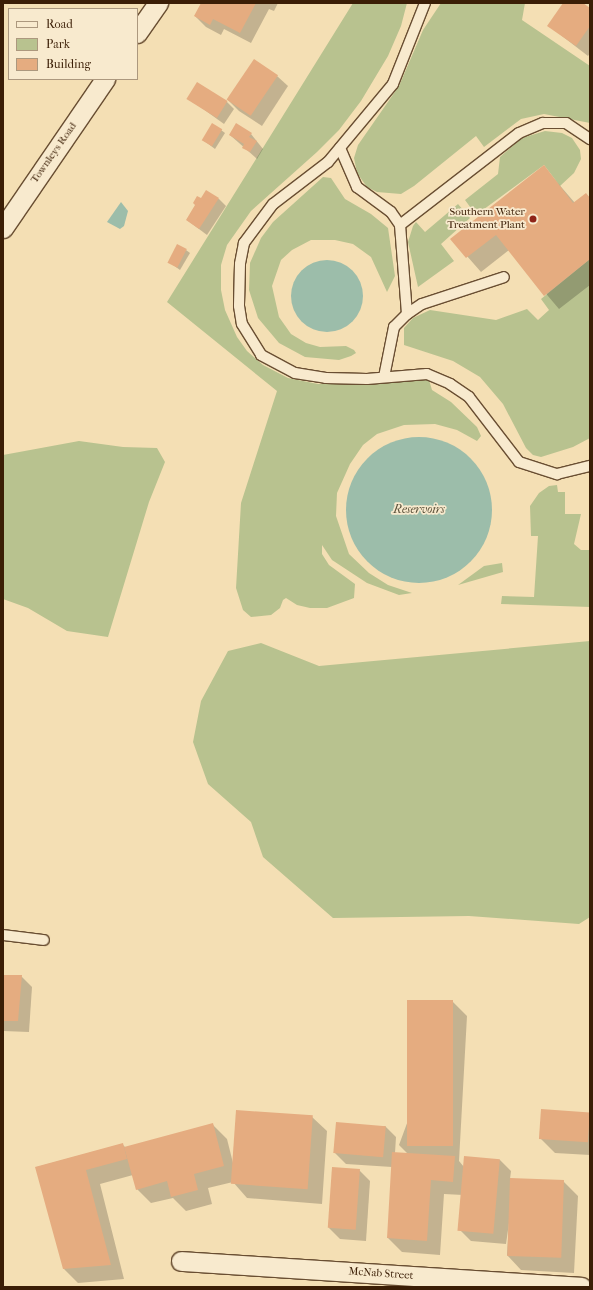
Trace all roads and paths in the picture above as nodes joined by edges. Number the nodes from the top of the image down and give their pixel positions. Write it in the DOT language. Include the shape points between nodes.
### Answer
graph roads {
  1 [pos="158,3"];
  2 [pos="425,3"];
  3 [pos="138,32"];
  4 [pos="105,80"];
  5 [pos="590,139"];
  6 [pos="340,148"];
  7 [pos="400,225"];
  8 [pos="3,228"];
  9 [pos="504,277"];
  10 [pos="406,314"];
  11 [pos="384,377"];
  12 [pos="590,466"];
  13 [pos="3,935"];
  14 [pos="44,940"];
  15 [pos="181,1261"];
  16 [pos="581,1287"];
  1 -- 3 [label="street"];
  2 -- 6 [label="lane" via="393,84"];
  4 -- 8 [label="street, Townleys Road"];
  5 -- 7 [label="lane" via="566,123 543,123 519,132"];
  6 -- 7 [label="lane" via="351,179 357,187 391,212"];
  6 -- 11 [label="lane" via="328,162 273,204 244,243 240,264 239,306 242,324 261,354 295,373 326,378"];
  7 -- 10 [label="lane"];
  9 -- 10 [label="lane" via="422,304"];
  10 -- 11 [label="lane" via="394,327"];
  11 -- 12 [label="lane" via="427,374 450,384 469,397 510,452 528,467 557,474"];
  13 -- 14 [label="lane"];
  15 -- 16 [label="street, McNab Street"];
}
